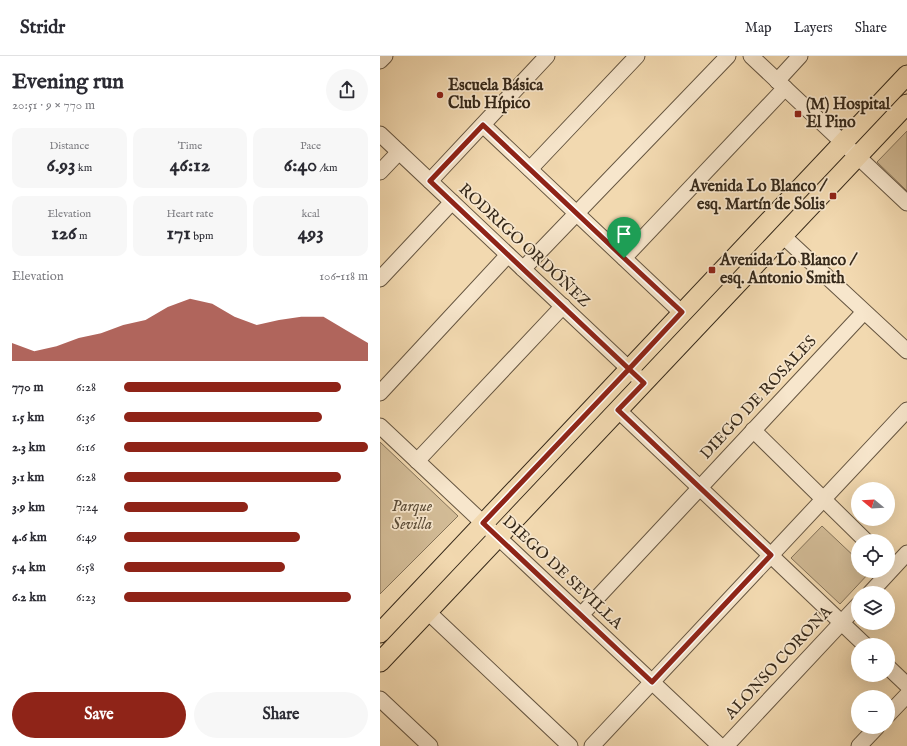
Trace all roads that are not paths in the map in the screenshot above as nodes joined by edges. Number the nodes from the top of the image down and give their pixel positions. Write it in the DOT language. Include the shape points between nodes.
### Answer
graph roads {
  1 [pos="385,56"];
  2 [pos="548,56"];
  3 [pos="637,56"];
  4 [pos="728,56"];
  5 [pos="751,56"];
  6 [pos="800,56"];
  7 [pos="380,61"];
  8 [pos="907,75"];
  9 [pos="781,84"];
  10 [pos="907,104"];
  11 [pos="483,125"];
  12 [pos="380,134"];
  13 [pos="843,143"];
  14 [pos="399,152"];
  15 [pos="858,156"];
  16 [pos="530,169"];
  17 [pos="380,172"];
  18 [pos="430,181"];
  19 [pos="452,202"];
  20 [pos="907,203"];
  21 [pos="577,214"];
  22 [pos="783,236"];
  23 [pos="508,255"];
  24 [pos="624,258"];
  25 [pos="523,269"];
  26 [pos="380,279"];
  27 [pos="562,306"];
  28 [pos="682,312"];
  29 [pos="864,312"];
  30 [pos="907,352"];
  31 [pos="629,369"];
  32 [pos="644,383"];
  33 [pos="380,393"];
  34 [pos="618,410"];
  35 [pos="907,410"];
  36 [pos="380,426"];
  37 [pos="753,430"];
  38 [pos="417,461"];
  39 [pos="700,488"];
  40 [pos="823,500"];
  41 [pos="483,523"];
  42 [pos="859,534"];
  43 [pos="498,537"];
  44 [pos="907,553"];
  45 [pos="771,555"];
  46 [pos="895,562"];
  47 [pos="428,612"];
  48 [pos="851,613"];
  49 [pos="581,615"];
  50 [pos="842,623"];
  51 [pos="380,633"];
  52 [pos="858,638"];
  53 [pos="380,662"];
  54 [pos="895,674"];
  55 [pos="652,682"];
  56 [pos="907,685"];
  57 [pos="907,695"];
  58 [pos="380,699"];
  59 [pos="895,708"];
  60 [pos="870,734"];
  61 [pos="430,746"];
  62 [pos="570,746"];
  63 [pos="592,746"];
  64 [pos="720,746"];
  65 [pos="726,746"];
  66 [pos="859,746"];
  1 -- 7 [label="street"];
  2 -- 11 [label="street"];
  3 -- 16 [label="street"];
  4 -- 21 [label="street"];
  5 -- 9 [label="street"];
  6 -- 9 [label="street"];
  8 -- 13 [label="main road"];
  9 -- 13 [label="street"];
  9 -- 24 [label="street"];
  10 -- 15 [label="main road"];
  11 -- 16 [label="street"];
  11 -- 18 [label="street"];
  12 -- 14 [label="street, RODRIGO ORDÓÑEZ"];
  13 -- 15 [label="street"];
  13 -- 28 [label="main road"];
  14 -- 17 [label="street"];
  14 -- 18 [label="street, RODRIGO ORDÓÑEZ"];
  15 -- 20 [label="street"];
  15 -- 22 [label="main road"];
  16 -- 21 [label="street"];
  18 -- 19 [label="street, RODRIGO ORDÓÑEZ"];
  19 -- 23 [label="street, RODRIGO ORDÓÑEZ"];
  19 -- 26 [label="street"];
  21 -- 24 [label="street"];
  21 -- 25 [label="street"];
  22 -- 29 [label="street"];
  22 -- 32 [label="main road"];
  23 -- 25 [label="street, RODRIGO ORDÓÑEZ"];
  23 -- 33 [label="street"];
  24 -- 28 [label="street"];
  25 -- 27 [label="street, RODRIGO ORDÓÑEZ"];
  27 -- 31 [label="street, RODRIGO ORDÓÑEZ"];
  27 -- 38 [label="street"];
  28 -- 31 [label="main road"];
  29 -- 30 [label="street"];
  29 -- 37 [label="street, DIEGO DE ROSALES"];
  31 -- 32 [label="street, RODRIGO ORDÓÑEZ"];
  31 -- 41 [label="main road"];
  32 -- 34 [label="main road"];
  34 -- 39 [label="street"];
  34 -- 43 [label="main road"];
  35 -- 40 [label="street"];
  36 -- 38 [label="street, DIEGO DE SEVILLA"];
  37 -- 39 [label="street, DIEGO DE ROSALES"];
  37 -- 40 [label="street"];
  38 -- 41 [label="street, DIEGO DE SEVILLA"];
  39 -- 45 [label="street"];
  39 -- 49 [label="street, DIEGO DE ROSALES"];
  40 -- 42 [label="street"];
  40 -- 45 [label="street"];
  41 -- 43 [label="street, DIEGO DE SEVILLA"];
  41 -- 51 [label="main road"];
  43 -- 47 [label="main road"];
  43 -- 49 [label="street, DIEGO DE SEVILLA"];
  44 -- 46 [label="street"];
  45 -- 50 [label="street"];
  45 -- 55 [label="street"];
  47 -- 53 [label="main road"];
  47 -- 62 [label="street"];
  48 -- 50 [label="street, ALONSO CORONA"];
  49 -- 55 [label="street, DIEGO DE SEVILLA"];
  50 -- 52 [label="street"];
  50 -- 65 [label="street, ALONSO CORONA"];
  54 -- 56 [label="street"];
  55 -- 63 [label="street"];
  55 -- 64 [label="street, DIEGO DE SEVILLA"];
  57 -- 59 [label="street"];
  58 -- 61 [label="street"];
  60 -- 66 [label="street"];
}
